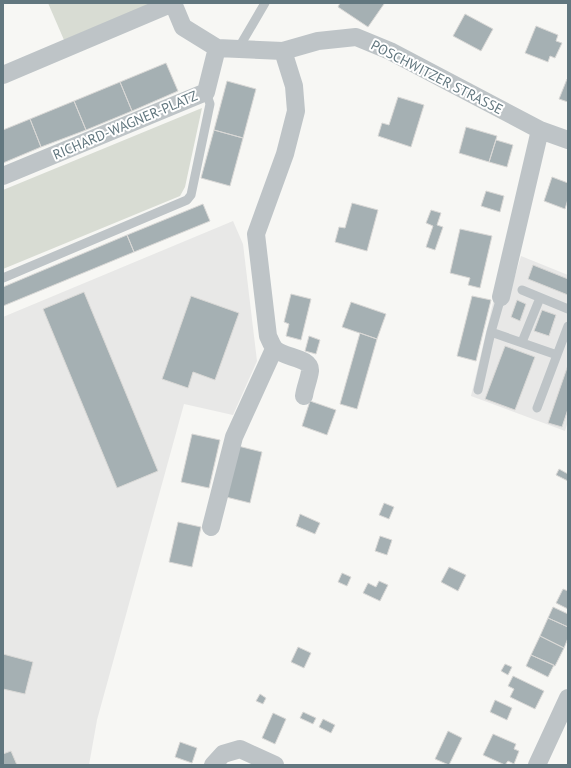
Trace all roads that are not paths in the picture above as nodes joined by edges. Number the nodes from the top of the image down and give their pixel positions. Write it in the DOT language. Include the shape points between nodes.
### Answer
graph roads {
  1 [pos="173,3"];
  2 [pos="265,3"];
  3 [pos="217,48"];
  4 [pos="238,49"];
  5 [pos="283,51"];
  6 [pos="3,75"];
  7 [pos="206,92"];
  8 [pos="540,130"];
  9 [pos="568,140"];
  10 [pos="3,176"];
  11 [pos="3,278"];
  12 [pos="522,290"];
  13 [pos="501,297"];
  14 [pos="540,298"];
  15 [pos="568,309"];
  16 [pos="568,326"];
  17 [pos="491,332"];
  18 [pos="522,342"];
  19 [pos="274,349"];
  20 [pos="558,355"];
  21 [pos="478,390"];
  22 [pos="304,396"];
  23 [pos="537,408"];
  24 [pos="211,527"];
  25 [pos="568,698"];
  26 [pos="213,765"];
  27 [pos="275,765"];
  28 [pos="537,765"];
  1 -- 3 [label="street, POSCHWITZER STRASSE" via="183,27"];
  1 -- 6 [label="street"];
  2 -- 4 [label="lane"];
  3 -- 4 [label="street, POSCHWITZER STRASSE"];
  3 -- 7 [label="street, RICHARD-WAGNER-PLATZ"];
  4 -- 5 [label="street, POSCHWITZER STRASSE"];
  5 -- 8 [label="street, POSCHWITZER STRASSE" via="318,41 356,37 390,51"];
  5 -- 19 [label="street" via="294,86 296,111 285,154 256,234 268,336"];
  7 -- 10 [label="street, RICHARD-WAGNER-PLATZ"];
  7 -- 11 [label="lane" via="210,104 191,194 187,200"];
  8 -- 9 [label="street, POSCHWITZER STRASSE"];
  8 -- 13 [label="street"];
  12 -- 14 [label="lane"];
  13 -- 17 [label="lane"];
  14 -- 15 [label="lane"];
  14 -- 18 [label="lane"];
  16 -- 20 [label="lane"];
  17 -- 18 [label="lane"];
  17 -- 21 [label="lane"];
  18 -- 20 [label="lane"];
  19 -- 22 [label="street" via="309,365"];
  19 -- 24 [label="street" via="234,437"];
  20 -- 23 [label="lane"];
  25 -- 28 [label="street"];
  26 -- 27 [label="street" via="223,754 240,749"];
}
